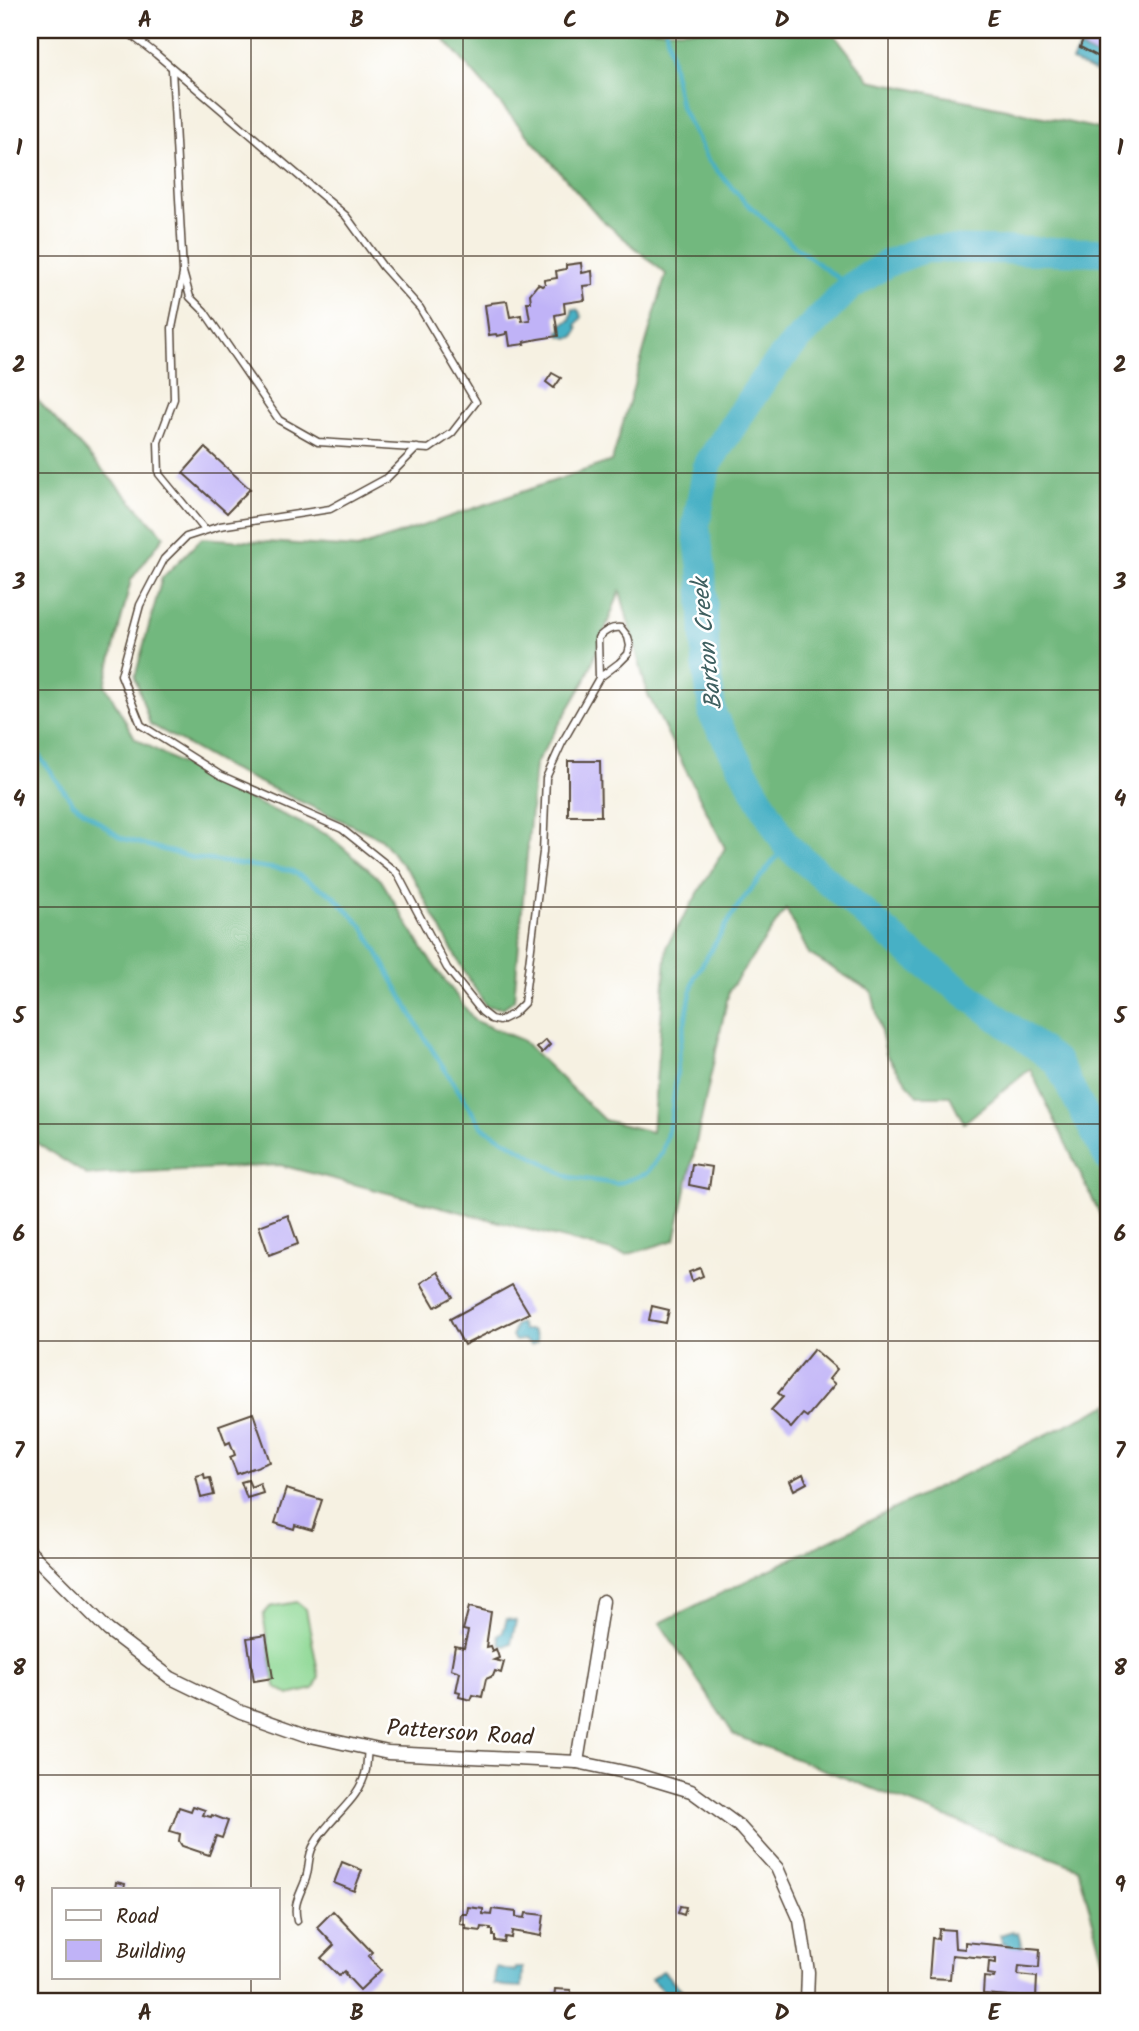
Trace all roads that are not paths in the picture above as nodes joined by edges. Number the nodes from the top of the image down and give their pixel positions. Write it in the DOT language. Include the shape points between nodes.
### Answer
graph roads {
  1 [pos="115,30"];
  2 [pos="172,69"];
  3 [pos="183,272"];
  4 [pos="417,448"];
  5 [pos="205,530"];
  6 [pos="599,678"];
  7 [pos="30,1552"];
  8 [pos="603,1601"];
  9 [pos="368,1749"];
  10 [pos="577,1762"];
  11 [pos="297,1922"];
  12 [pos="807,2001"];
  1 -- 2 [label="lane" via="130,34"];
  2 -- 3 [label="lane"];
  2 -- 4 [label="lane" via="346,216 420,308 476,402 452,433 429,449"];
  3 -- 4 [label="lane" via="190,297 279,421 318,442"];
  3 -- 5 [label="lane" via="172,328 174,399 158,442 159,474"];
  4 -- 5 [label="lane" via="387,478 330,509"];
  5 -- 6 [label="lane" via="186,537 164,559 140,605 121,675 141,725 220,775 342,829 397,873 447,968 482,1012 499,1021 524,1003 543,852 547,778"];
  6 -- 6 [label="lane" via="628,654 628,638 621,628 608,629 598,638"];
  7 -- 9 [label="street, Patterson Road" via="108,1630 176,1682 241,1712"];
  8 -- 10 [label="street"];
  9 -- 10 [label="street, Patterson Road"];
  9 -- 11 [label="lane" via="366,1772 355,1796 314,1845 294,1909"];
  10 -- 12 [label="street, Patterson Road" via="691,1791 739,1826 777,1868 800,1920"];
}
